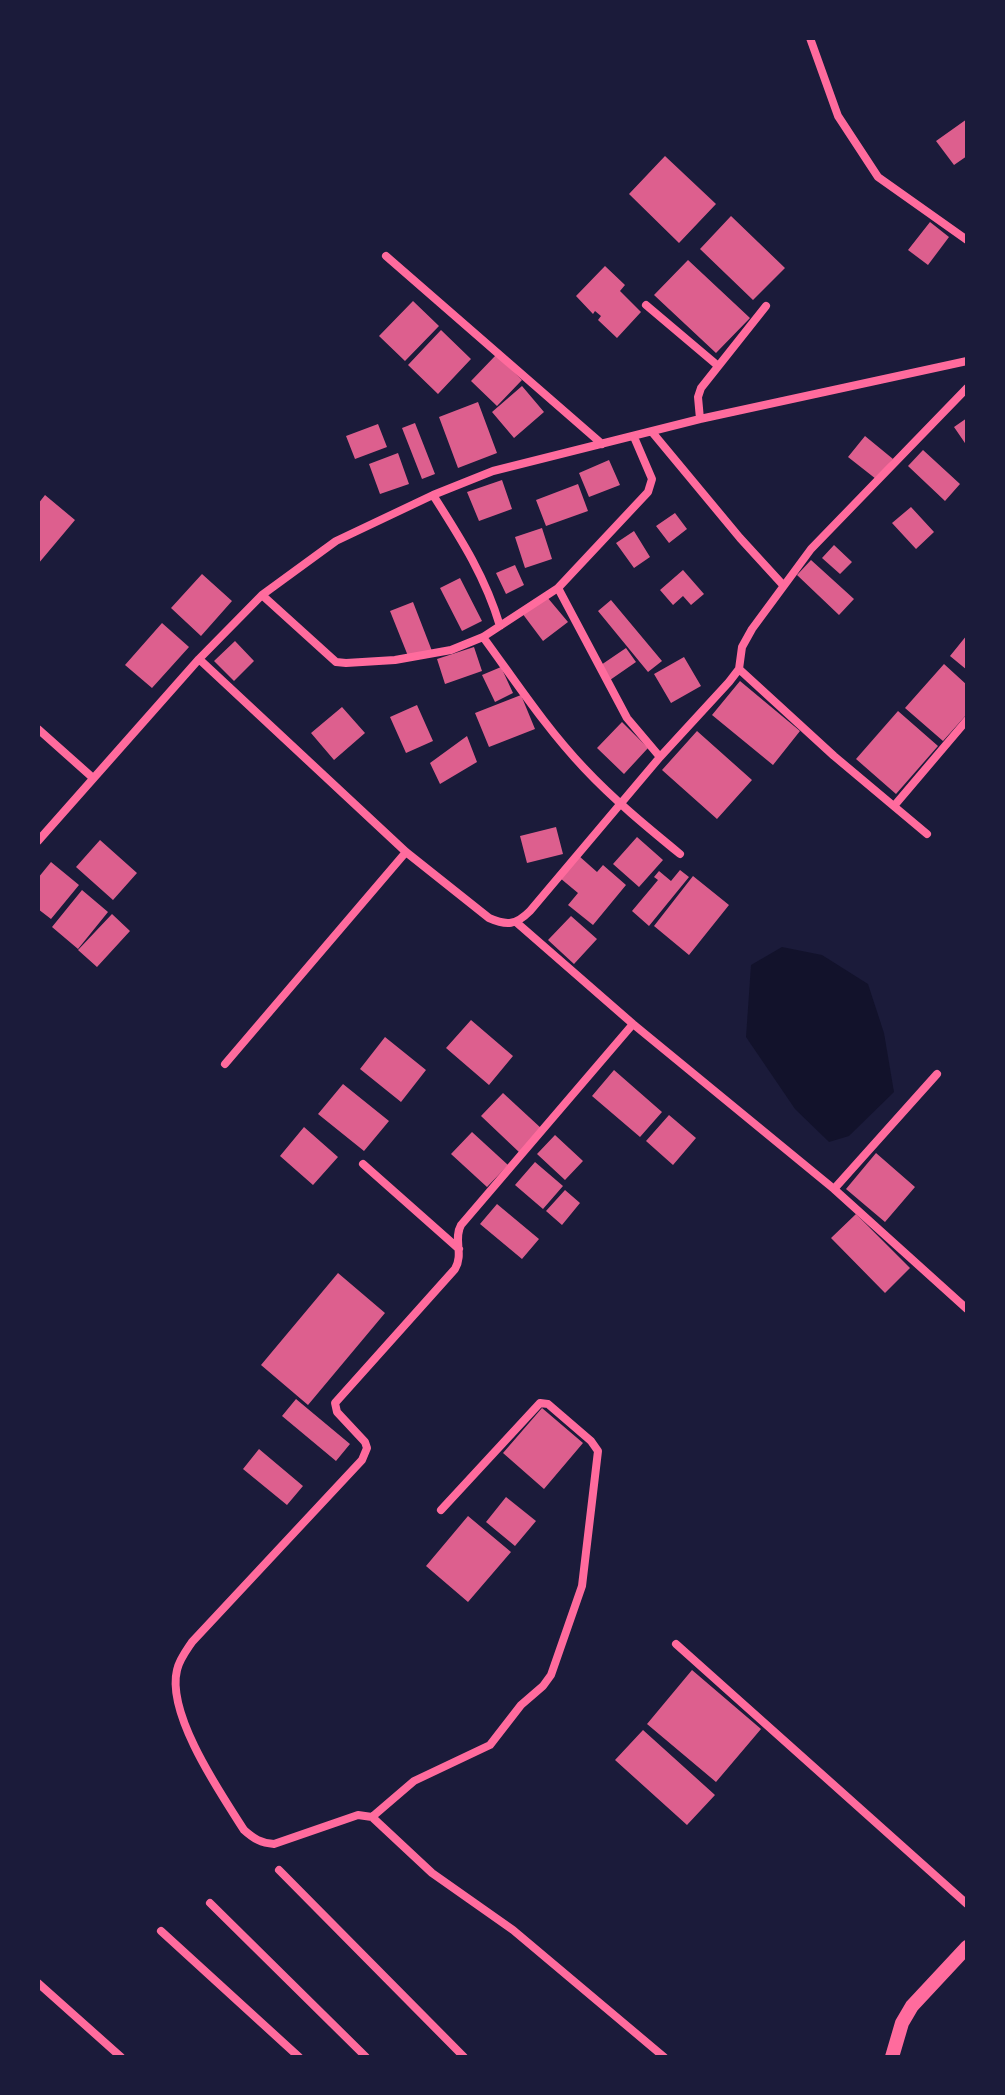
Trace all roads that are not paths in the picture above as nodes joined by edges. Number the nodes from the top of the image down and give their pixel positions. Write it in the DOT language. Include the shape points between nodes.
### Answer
graph roads {
  1 [pos="810,38"];
  2 [pos="967,240"];
  3 [pos="386,256"];
  4 [pos="646,305"];
  5 [pos="766,306"];
  6 [pos="967,361"];
  7 [pos="717,365"];
  8 [pos="967,388"];
  9 [pos="700,419"];
  10 [pos="652,432"];
  11 [pos="634,437"];
  12 [pos="602,444"];
  13 [pos="433,495"];
  14 [pos="783,585"];
  15 [pos="558,588"];
  16 [pos="262,595"];
  17 [pos="500,626"];
  18 [pos="483,637"];
  19 [pos="199,659"];
  20 [pos="739,669"];
  21 [pos="967,720"];
  22 [pos="38,729"];
  23 [pos="660,757"];
  24 [pos="93,778"];
  25 [pos="620,804"];
  26 [pos="894,806"];
  27 [pos="927,834"];
  28 [pos="38,841"];
  29 [pos="406,852"];
  30 [pos="680,854"];
  31 [pos="516,922"];
  32 [pos="633,1024"];
  33 [pos="225,1064"];
  34 [pos="937,1074"];
  35 [pos="363,1164"];
  36 [pos="834,1189"];
  37 [pos="459,1249"];
  38 [pos="967,1309"];
  39 [pos="441,1510"];
  40 [pos="676,1644"];
  41 [pos="372,1817"];
  42 [pos="279,1870"];
  43 [pos="210,1903"];
  44 [pos="967,1904"];
  45 [pos="161,1931"];
  46 [pos="967,1947"];
  47 [pos="38,1983"];
  48 [pos="121,2057"];
  49 [pos="299,2057"];
  50 [pos="366,2057"];
  51 [pos="464,2057"];
  52 [pos="664,2057"];
  53 [pos="892,2057"];
  1 -- 2 [label="street" via="838,116 878,177"];
  3 -- 12 [label="street"];
  4 -- 7 [label="street"];
  5 -- 7 [label="street"];
  6 -- 9 [label="street"];
  7 -- 9 [label="street" via="698,397"];
  8 -- 14 [label="street" via="830,528"];
  9 -- 10 [label="street"];
  10 -- 11 [label="street"];
  10 -- 14 [label="street"];
  11 -- 12 [label="street"];
  11 -- 15 [label="street" via="652,479 648,492"];
  12 -- 13 [label="street" via="493,471"];
  13 -- 16 [label="street" via="336,541"];
  13 -- 17 [label="street" via="479,569"];
  14 -- 20 [label="street" via="747,636"];
  15 -- 17 [label="street"];
  15 -- 23 [label="street" via="627,718"];
  16 -- 18 [label="street" via="336,662 395,660 451,650"];
  16 -- 19 [label="street"];
  17 -- 18 [label="street"];
  18 -- 25 [label="street" via="563,744"];
  19 -- 24 [label="street"];
  19 -- 29 [label="street"];
  20 -- 23 [label="street"];
  20 -- 26 [label="street"];
  21 -- 26 [label="street"];
  22 -- 24 [label="street"];
  23 -- 25 [label="street"];
  24 -- 28 [label="street"];
  25 -- 30 [label="street"];
  25 -- 31 [label="street"];
  26 -- 27 [label="street"];
  29 -- 31 [label="street" via="489,918"];
  29 -- 33 [label="street"];
  31 -- 32 [label="street"];
  32 -- 36 [label="street"];
  32 -- 37 [label="street" via="461,1225"];
  34 -- 36 [label="street"];
  35 -- 37 [label="street"];
  36 -- 38 [label="street"];
  37 -- 41 [label="street" via="455,1269 335,1403 365,1442 362,1460 192,1642 176,1672 183,1722 198,1755 252,1837 274,1844 358,1815"];
  39 -- 41 [label="street" via="542,1403 598,1451 582,1586 551,1675 490,1745 414,1781"];
  40 -- 44 [label="street"];
  41 -- 52 [label="street" via="432,1873 513,1930"];
  42 -- 51 [label="street"];
  43 -- 50 [label="street"];
  45 -- 49 [label="street"];
  46 -- 53 [label="street" via="912,2006"];
  47 -- 48 [label="street"];
}
